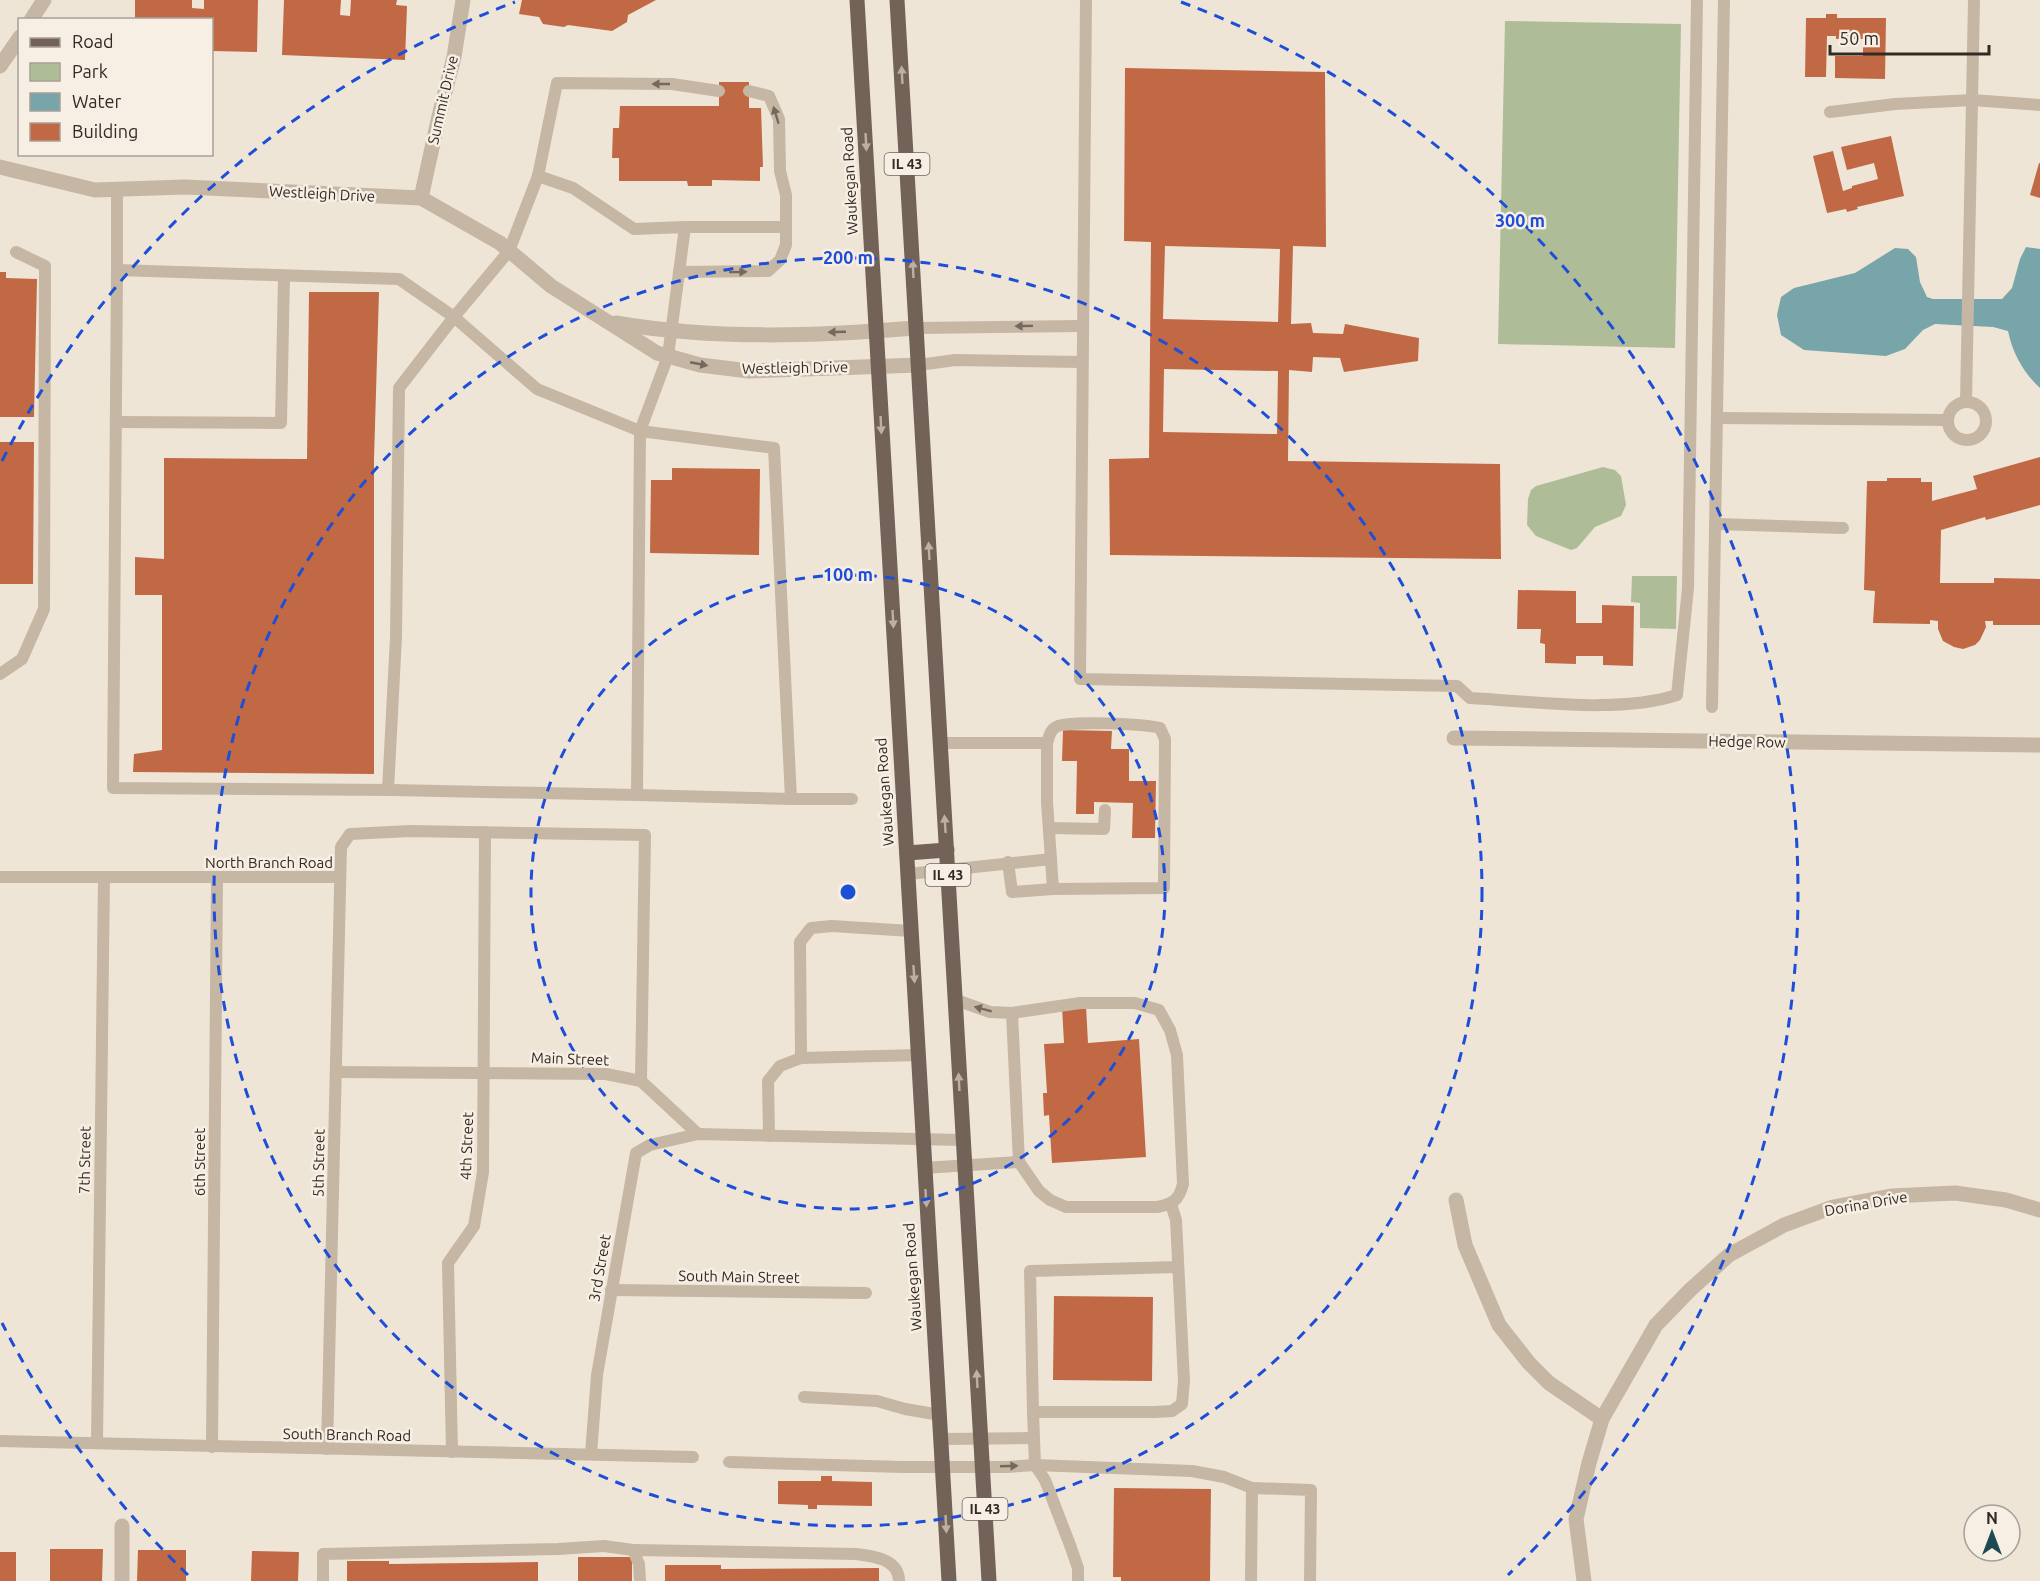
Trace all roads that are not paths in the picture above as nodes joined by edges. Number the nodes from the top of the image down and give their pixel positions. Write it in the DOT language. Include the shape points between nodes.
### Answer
graph roads {
  1 [pos="44,0"];
  2 [pos="463,0"];
  3 [pos="857,0"];
  4 [pos="897,0"];
  5 [pos="1086,0"];
  6 [pos="1697,0"];
  7 [pos="1724,0"];
  8 [pos="1974,0"];
  9 [pos="32,18"];
  10 [pos="18,40"];
  11 [pos="0,66"];
  12 [pos="719,91"];
  13 [pos="749,92"];
  14 [pos="1972,100"];
  15 [pos="2040,105"];
  16 [pos="1830,112"];
  17 [pos="0,167"];
  18 [pos="538,176"];
  19 [pos="117,189"];
  20 [pos="421,198"];
  21 [pos="685,227"];
  22 [pos="786,227"];
  23 [pos="509,251"];
  24 [pos="16,252"];
  25 [pos="117,270"];
  26 [pos="679,272"];
  27 [pos="284,276"];
  28 [pos="454,317"];
  29 [pos="610,322"];
  30 [pos="1082,326"];
  31 [pos="916,328"];
  32 [pos="877,331"];
  33 [pos="671,332"];
  34 [pos="668,356"];
  35 [pos="1082,362"];
  36 [pos="919,365"];
  37 [pos="877,366"];
  38 [pos="1966,402"];
  39 [pos="1718,418"];
  40 [pos="1948,420"];
  41 [pos="116,422"];
  42 [pos="640,431"];
  43 [pos="1716,524"];
  44 [pos="1843,528"];
  45 [pos="0,674"];
  46 [pos="1712,707"];
  47 [pos="1454,738"];
  48 [pos="940,743"];
  49 [pos="1047,743"];
  50 [pos="2040,746"];
  51 [pos="388,790"];
  52 [pos="637,795"];
  53 [pos="791,799"];
  54 [pos="852,799"];
  55 [pos="1105,810"];
  56 [pos="1049,828"];
  57 [pos="485,832"];
  58 [pos="947,850"];
  59 [pos="907,853"];
  60 [pos="1051,859"];
  61 [pos="1008,862"];
  62 [pos="948,871"];
  63 [pos="908,874"];
  64 [pos="0,877"];
  65 [pos="340,877"];
  66 [pos="104,878"];
  67 [pos="217,878"];
  68 [pos="1053,889"];
  69 [pos="912,931"];
  70 [pos="956,1000"];
  71 [pos="1012,1013"];
  72 [pos="919,1055"];
  73 [pos="801,1058"];
  74 [pos="336,1072"];
  75 [pos="483,1073"];
  76 [pos="640,1081"];
  77 [pos="698,1134"];
  78 [pos="769,1136"];
  79 [pos="922,1140"];
  80 [pos="962,1140"];
  81 [pos="1019,1162"];
  82 [pos="964,1166"];
  83 [pos="924,1168"];
  84 [pos="1456,1200"];
  85 [pos="1171,1204"];
  86 [pos="2040,1210"];
  87 [pos="1178,1268"];
  88 [pos="611,1290"];
  89 [pos="866,1293"];
  90 [pos="804,1397"];
  91 [pos="1033,1412"];
  92 [pos="940,1414"];
  93 [pos="1602,1419"];
  94 [pos="980,1438"];
  95 [pos="1033,1438"];
  96 [pos="941,1439"];
  97 [pos="0,1441"];
  98 [pos="97,1443"];
  99 [pos="212,1447"];
  100 [pos="327,1449"];
  101 [pos="452,1452"];
  102 [pos="591,1454"];
  103 [pos="693,1457"];
  104 [pos="729,1462"];
  105 [pos="1035,1465"];
  106 [pos="982,1466"];
  107 [pos="943,1467"];
  108 [pos="1252,1488"];
  109 [pos="122,1526"];
  110 [pos="633,1550"];
  111 [pos="122,1581"];
  112 [pos="323,1581"];
  113 [pos="640,1581"];
  114 [pos="899,1581"];
  115 [pos="949,1581"];
  116 [pos="989,1581"];
  117 [pos="1078,1581"];
  118 [pos="1251,1581"];
  119 [pos="1310,1581"];
  120 [pos="1584,1581"];
  1 -- 9 [label="street"];
  2 -- 20 [label="street, Summit Drive" via="454,57"];
  3 -- 32 [label="main road, Waukegan Road / IL 43, one-way"];
  31 -- 4 [label="main road, IL 43, one-way"];
  5 -- 30 [label="lane"];
  6 -- 35 [label="lane" via="1689,588 1677,695 1610,705 1470,698 1456,687 1080,680"];
  7 -- 39 [label="lane"];
  8 -- 14 [label="lane"];
  10 -- 11 [label="street"];
  12 -- 18 [label="lane, one-way" via="672,84 557,83"];
  22 -- 13 [label="lane, one-way" via="779,119 769,96"];
  14 -- 15 [label="lane"];
  14 -- 16 [label="lane"];
  14 -- 38 [label="lane"];
  17 -- 19 [label="street, Westleigh Drive" via="95,190"];
  18 -- 21 [label="lane" via="573,188 634,229"];
  18 -- 23 [label="lane"];
  19 -- 20 [label="street, Westleigh Drive" via="184,187"];
  19 -- 25 [label="lane"];
  20 -- 23 [label="street, Westleigh Drive"];
  21 -- 22 [label="lane"];
  21 -- 26 [label="lane"];
  26 -- 22 [label="lane, one-way" via="768,271 780,260 786,244"];
  23 -- 28 [label="lane"];
  23 -- 29 [label="street, Westleigh Drive" via="551,286"];
  24 -- 45 [label="lane" via="45,266 44,609 22,659"];
  25 -- 27 [label="lane"];
  25 -- 41 [label="lane"];
  26 -- 33 [label="lane"];
  27 -- 28 [label="lane" via="399,279"];
  27 -- 41 [label="lane" via="281,423"];
  28 -- 42 [label="lane" via="537,389"];
  28 -- 51 [label="lane" via="399,388 396,637"];
  29 -- 33 [label="street, Westleigh Drive"];
  29 -- 34 [label="street, Westleigh Drive"];
  30 -- 31 [label="lane, one-way"];
  30 -- 35 [label="lane"];
  31 -- 32 [label="street, Westleigh Drive"];
  31 -- 36 [label="main road, IL 43"];
  32 -- 33 [label="street, Westleigh Drive, one-way" via="736,335"];
  32 -- 37 [label="main road, Waukegan Road / IL 43"];
  33 -- 34 [label="lane"];
  34 -- 37 [label="street, Westleigh Drive, one-way" via="749,371"];
  34 -- 42 [label="lane"];
  35 -- 36 [label="lane" via="955,360"];
  36 -- 37 [label="street, Westleigh Drive"];
  48 -- 36 [label="main road, IL 43, one-way"];
  37 -- 59 [label="main road, Waukegan Road / IL 43, one-way"];
  38 -- 40 [label="lane" via="1956,406"];
  38 -- 40 [label="lane" via="1983,410 1987,423 1982,434 1970,440 1957,437"];
  39 -- 40 [label="lane"];
  39 -- 43 [label="lane"];
  41 -- 51 [label="lane" via="113,788"];
  42 -- 52 [label="lane"];
  42 -- 53 [label="lane" via="774,448"];
  43 -- 44 [label="lane"];
  43 -- 46 [label="lane"];
  47 -- 50 [label="street, Hedge Row"];
  48 -- 49 [label="lane"];
  58 -- 48 [label="main road, IL 43, one-way"];
  49 -- 56 [label="lane"];
  49 -- 68 [label="lane" via="1053,728 1072,723 1155,727 1160,728 1165,739 1164,888"];
  51 -- 52 [label="lane"];
  52 -- 53 [label="lane"];
  53 -- 54 [label="lane"];
  55 -- 56 [label="lane" via="1104,829"];
  56 -- 60 [label="lane"];
  57 -- 65 [label="lane, North Branch Road" via="350,834 341,847"];
  57 -- 75 [label="lane, 4th Street"];
  57 -- 76 [label="lane, North Branch Road" via="645,835"];
  58 -- 59 [label="main road"];
  58 -- 62 [label="main road, IL 43"];
  59 -- 63 [label="main road, Waukegan Road / IL 43"];
  60 -- 61 [label="lane"];
  60 -- 68 [label="lane"];
  61 -- 62 [label="lane"];
  61 -- 68 [label="lane" via="1012,892"];
  62 -- 63 [label="lane"];
  62 -- 70 [label="main road, IL 43"];
  63 -- 69 [label="main road, Waukegan Road / IL 43"];
  64 -- 66 [label="lane, North Branch Road"];
  65 -- 67 [label="lane, North Branch Road"];
  65 -- 74 [label="lane, 5th Street"];
  66 -- 67 [label="lane, North Branch Road"];
  66 -- 98 [label="lane, 7th Street"];
  67 -- 99 [label="lane, 6th Street"];
  69 -- 72 [label="main road, Waukegan Road / IL 43, one-way"];
  69 -- 73 [label="lane" via="811,928 800,942"];
  71 -- 70 [label="lane, one-way" via="990,1012"];
  80 -- 70 [label="main road, IL 43, one-way"];
  71 -- 81 [label="lane"];
  71 -- 85 [label="lane" via="1080,1003 1134,1003 1159,1010 1177,1055 1183,1184 1180,1197"];
  72 -- 73 [label="lane"];
  72 -- 79 [label="main road, Waukegan Road / IL 43"];
  73 -- 78 [label="lane" via="780,1066 768,1081"];
  74 -- 75 [label="lane, Main Street"];
  74 -- 100 [label="lane, 5th Street"];
  75 -- 76 [label="lane, Main Street" via="606,1074"];
  75 -- 101 [label="lane, 4th Street" via="483,1172 474,1226 448,1263"];
  76 -- 77 [label="lane"];
  77 -- 78 [label="lane"];
  77 -- 88 [label="lane, 3rd Street" via="650,1145 636,1153"];
  78 -- 79 [label="lane"];
  79 -- 80 [label="lane"];
  79 -- 83 [label="main road, Waukegan Road / IL 43"];
  80 -- 82 [label="main road, IL 43"];
  81 -- 82 [label="lane"];
  81 -- 85 [label="lane" via="1039,1191 1066,1207"];
  82 -- 83 [label="lane"];
  94 -- 82 [label="main road, IL 43, one-way"];
  83 -- 92 [label="main road, Waukegan Road / IL 43, one-way"];
  84 -- 93 [label="street" via="1465,1245 1499,1325 1549,1383"];
  85 -- 87 [label="lane" via="1176,1220"];
  86 -- 93 [label="street, Dorina Drive" via="2006,1200 1955,1193 1891,1196 1833,1207 1784,1225 1729,1256 1656,1325"];
  87 -- 91 [label="lane" via="1182,1404 1172,1411 1155,1412"];
  87 -- 91 [label="lane" via="1030,1271"];
  88 -- 89 [label="lane, South Main Street"];
  88 -- 102 [label="lane, 3rd Street" via="597,1375"];
  90 -- 92 [label="lane" via="877,1401"];
  91 -- 95 [label="lane"];
  92 -- 96 [label="main road, Waukegan Road / IL 43"];
  93 -- 120 [label="street, Dorina Drive" via="1576,1519"];
  94 -- 95 [label="lane"];
  94 -- 96 [label="lane"];
  94 -- 106 [label="main road, IL 43"];
  95 -- 105 [label="lane"];
  96 -- 107 [label="main road, Waukegan Road / IL 43"];
  97 -- 98 [label="lane, South Branch Road"];
  98 -- 99 [label="lane, South Branch Road"];
  99 -- 100 [label="lane, South Branch Road"];
  100 -- 101 [label="lane, South Branch Road"];
  101 -- 102 [label="lane, South Branch Road"];
  102 -- 103 [label="lane, South Branch Road"];
  104 -- 107 [label="lane"];
  106 -- 105 [label="lane, one-way"];
  105 -- 108 [label="lane" via="1192,1471"];
  105 -- 117 [label="lane" via="1045,1480 1070,1545"];
  106 -- 107 [label="lane"];
  106 -- 116 [label="main road, IL 43"];
  107 -- 115 [label="main road, Waukegan Road / IL 43, one-way"];
  108 -- 118 [label="lane"];
  108 -- 119 [label="lane" via="1311,1490"];
  109 -- 111 [label="street"];
  110 -- 112 [label="lane" via="604,1546 323,1554"];
  110 -- 113 [label="lane"];
  110 -- 114 [label="lane" via="856,1554 878,1557 894,1566"];
}
